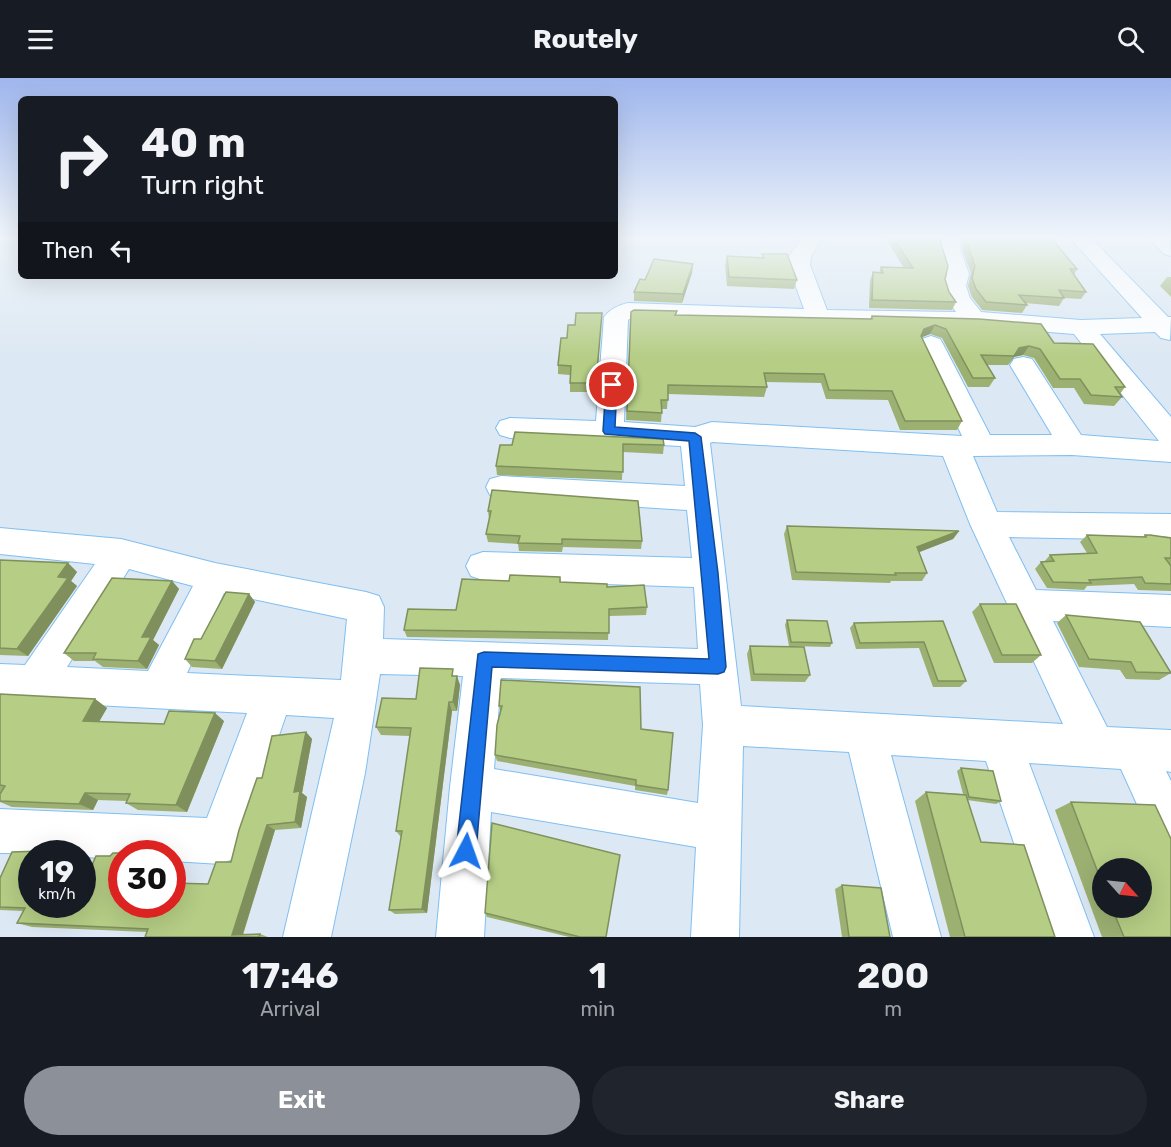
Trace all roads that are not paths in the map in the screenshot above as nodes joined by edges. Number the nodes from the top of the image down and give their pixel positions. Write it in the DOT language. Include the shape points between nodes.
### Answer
graph roads {
  1 [pos="804,278"];
  2 [pos="958,278"];
  3 [pos="1120,278"];
  4 [pos="818,316"];
  5 [pos="974,319"];
  6 [pos="1081,327"];
  7 [pos="1168,327"];
  8 [pos="931,344"];
  9 [pos="1023,365"];
  10 [pos="510,428"];
  11 [pos="609,431"];
  12 [pos="1171,436"];
  13 [pos="695,437"];
  14 [pos="1072,445"];
  15 [pos="968,446"];
  16 [pos="1171,452"];
  17 [pos="501,487"];
  18 [pos="702,499"];
  19 [pos="986,524"];
  20 [pos="1171,527"];
  21 [pos="5,549"];
  22 [pos="121,553"];
  23 [pos="483,566"];
  24 [pos="710,573"];
  25 [pos="215,577"];
  26 [pos="1026,605"];
  27 [pos="1171,611"];
  28 [pos="365,656"];
  29 [pos="484,660"];
  30 [pos="718,667"];
  31 [pos="17,683"];
  32 [pos="158,691"];
  33 [pos="273,697"];
  34 [pos="358,700"];
  35 [pos="723,725"];
  36 [pos="865,733"];
  37 [pos="1000,741"];
  38 [pos="1133,749"];
  39 [pos="471,786"];
  40 [pos="1171,828"];
  41 [pos="720,829"];
  42 [pos="0,831"];
  43 [pos="307,937"];
  44 [pos="460,937"];
  45 [pos="715,937"];
  46 [pos="917,937"];
  47 [pos="1070,937"];
  1 -- 4 [label="street"];
  2 -- 5 [label="street" via="955,286 959,299"];
  3 -- 7 [label="street"];
  4 -- 5 [label="street"];
  4 -- 11 [label="street" via="621,312 616,317"];
  5 -- 6 [label="street"];
  6 -- 7 [label="street"];
  6 -- 12 [label="street"];
  8 -- 15 [label="street"];
  9 -- 14 [label="street"];
  10 -- 11 [label="street"];
  11 -- 13 [label="street"];
  13 -- 15 [label="street" via="712,432"];
  13 -- 18 [label="street"];
  14 -- 15 [label="street"];
  14 -- 16 [label="street"];
  15 -- 19 [label="street"];
  17 -- 18 [label="street"];
  18 -- 24 [label="street"];
  19 -- 20 [label="street"];
  19 -- 26 [label="street"];
  21 -- 22 [label="street"];
  22 -- 25 [label="street"];
  22 -- 31 [label="street"];
  23 -- 24 [label="street"];
  24 -- 30 [label="street"];
  25 -- 28 [label="street" via="366,607"];
  25 -- 32 [label="street"];
  26 -- 27 [label="street"];
  26 -- 38 [label="street"];
  28 -- 29 [label="street"];
  28 -- 34 [label="street"];
  29 -- 30 [label="street"];
  29 -- 39 [label="street"];
  30 -- 35 [label="street"];
  31 -- 32 [label="street"];
  32 -- 33 [label="street"];
  33 -- 34 [label="street"];
  33 -- 42 [label="street" via="221,841"];
  34 -- 43 [label="street"];
  35 -- 36 [label="street"];
  35 -- 41 [label="street"];
  36 -- 37 [label="street"];
  36 -- 46 [label="street"];
  37 -- 38 [label="street"];
  37 -- 47 [label="street"];
  38 -- 40 [label="street"];
  39 -- 41 [label="street"];
  39 -- 44 [label="street"];
  41 -- 45 [label="street"];
}
